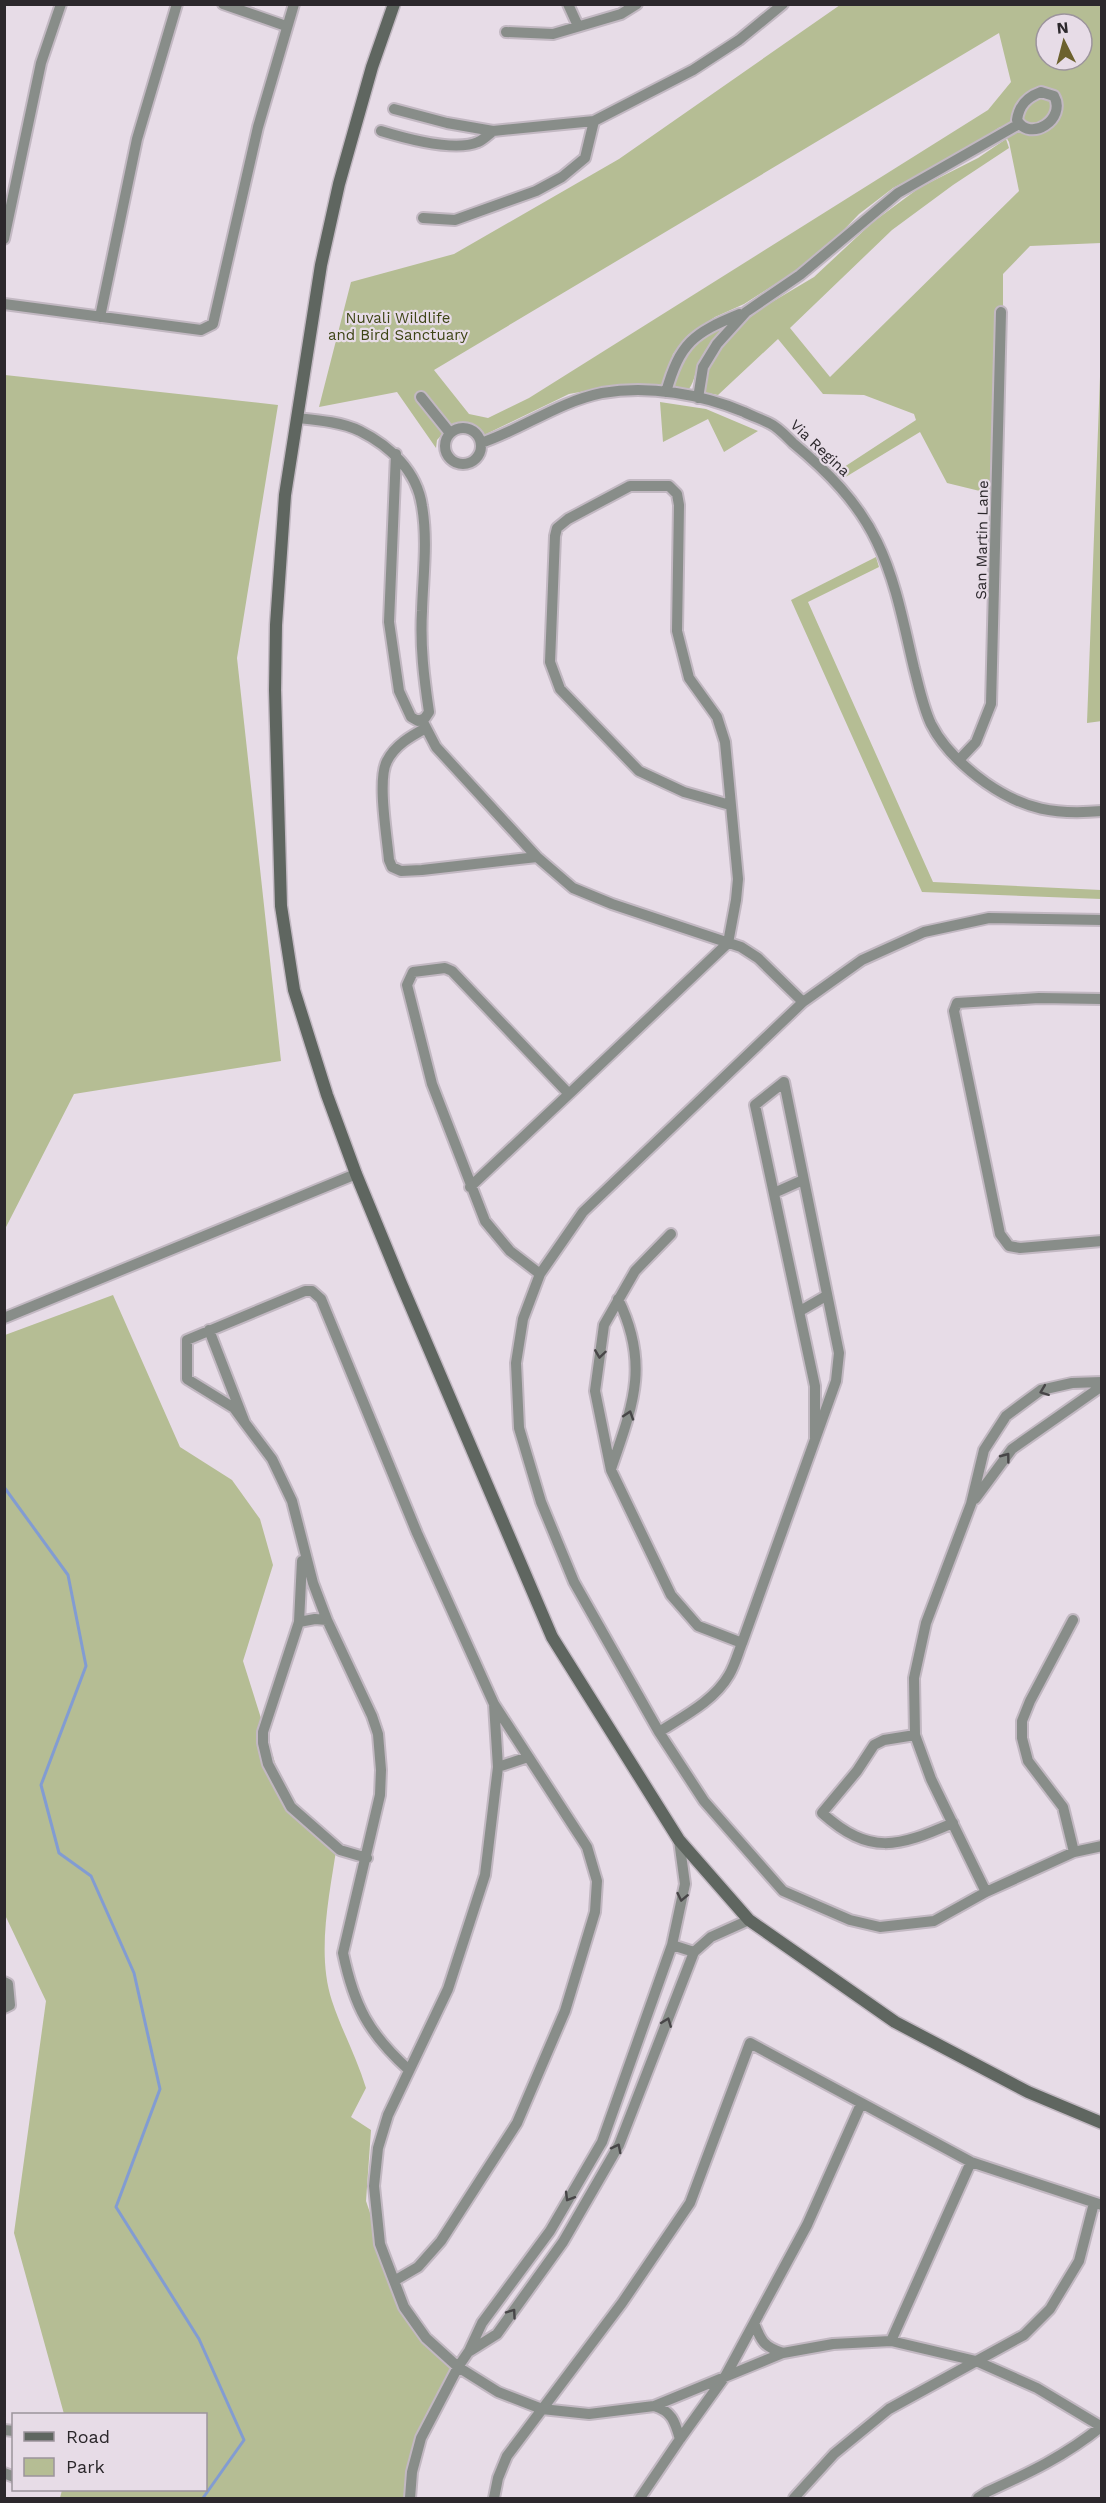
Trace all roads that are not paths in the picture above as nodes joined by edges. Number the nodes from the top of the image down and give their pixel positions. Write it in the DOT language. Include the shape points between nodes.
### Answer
graph roads {
  1 [pos="60,4"];
  2 [pos="177,4"];
  3 [pos="223,4"];
  4 [pos="294,4"];
  5 [pos="394,4"];
  6 [pos="568,4"];
  7 [pos="637,4"];
  8 [pos="783,4"];
  9 [pos="286,26"];
  10 [pos="578,26"];
  11 [pos="506,32"];
  12 [pos="394,110"];
  13 [pos="594,121"];
  14 [pos="1019,124"];
  15 [pos="381,131"];
  16 [pos="493,131"];
  17 [pos="423,218"];
  18 [pos="4,239"];
  19 [pos="4,304"];
  20 [pos="746,312"];
  21 [pos="1001,312"];
  22 [pos="100,317"];
  23 [pos="666,392"];
  24 [pos="421,397"];
  25 [pos="698,398"];
  26 [pos="297,418"];
  27 [pos="450,433"];
  28 [pos="481,443"];
  29 [pos="396,454"];
  30 [pos="424,724"];
  31 [pos="959,760"];
  32 [pos="730,805"];
  33 [pos="1101,811"];
  34 [pos="537,857"];
  35 [pos="1101,920"];
  36 [pos="728,943"];
  37 [pos="1101,999"];
  38 [pos="803,1002"];
  39 [pos="569,1094"];
  40 [pos="356,1174"];
  41 [pos="803,1180"];
  42 [pos="470,1187"];
  43 [pos="774,1193"];
  44 [pos="671,1234"];
  45 [pos="1101,1240"];
  46 [pos="540,1274"];
  47 [pos="826,1296"];
  48 [pos="618,1299"];
  49 [pos="800,1311"];
  50 [pos="4,1318"];
  51 [pos="210,1330"];
  52 [pos="1101,1384"];
  53 [pos="245,1423"];
  54 [pos="815,1438"];
  55 [pos="611,1470"];
  56 [pos="971,1504"];
  57 [pos="302,1546"];
  58 [pos="327,1620"];
  59 [pos="1073,1620"];
  60 [pos="299,1622"];
  61 [pos="742,1643"];
  62 [pos="494,1704"];
  63 [pos="659,1732"];
  64 [pos="915,1735"];
  65 [pos="528,1757"];
  66 [pos="498,1767"];
  67 [pos="953,1823"];
  68 [pos="679,1840"];
  69 [pos="1101,1846"];
  70 [pos="1074,1852"];
  71 [pos="367,1858"];
  72 [pos="986,1892"];
  73 [pos="749,1920"];
  74 [pos="672,1945"];
  75 [pos="694,1952"];
  76 [pos="4,1982"];
  77 [pos="4,2008"];
  78 [pos="409,2070"];
  79 [pos="618,2096"];
  80 [pos="861,2104"];
  81 [pos="634,2105"];
  82 [pos="1101,2123"];
  83 [pos="971,2162"];
  84 [pos="1098,2204"];
  85 [pos="394,2281"];
  86 [pos="754,2323"];
  87 [pos="891,2341"];
  88 [pos="470,2351"];
  89 [pos="783,2353"];
  90 [pos="976,2361"];
  91 [pos="458,2367"];
  92 [pos="726,2375"];
  93 [pos="654,2406"];
  94 [pos="542,2409"];
  95 [pos="1101,2426"];
  96 [pos="680,2439"];
  97 [pos="410,2499"];
  98 [pos="494,2499"];
  99 [pos="640,2499"];
  100 [pos="794,2499"];
  101 [pos="978,2499"];
  1 -- 18 [label="street" via="41,63"];
  2 -- 22 [label="street" via="137,139"];
  3 -- 9 [label="street"];
  4 -- 9 [label="street"];
  5 -- 26 [label="street" via="339,184 321,265"];
  6 -- 10 [label="street"];
  7 -- 10 [label="street" via="621,14"];
  8 -- 13 [label="street" via="739,40 693,70"];
  9 -- 22 [label="street" via="258,127 213,324 201,330"];
  10 -- 11 [label="street" via="553,34"];
  12 -- 16 [label="street"];
  13 -- 16 [label="street"];
  13 -- 17 [label="street" via="585,158 562,177 536,191 455,220"];
  14 -- 20 [label="street" via="898,193 800,275"];
  15 -- 16 [label="street" via="409,140 461,144 477,143"];
  19 -- 22 [label="street"];
  20 -- 23 [label="street" via="714,325 687,345 676,360"];
  20 -- 25 [label="street" via="717,344 704,367"];
  21 -- 31 [label="street, San Martin Lane" via="991,704 976,742"];
  23 -- 25 [label="street, Via Regina"];
  23 -- 28 [label="street, Via Regina" via="632,390 582,398"];
  24 -- 27 [label="street"];
  25 -- 31 [label="street, Via Regina" via="771,424 847,494 883,556 932,724"];
  26 -- 29 [label="street" via="358,430"];
  26 -- 40 [label="street" via="285,495 276,625 281,906 294,990"];
  27 -- 28 [label="street" via="460,428 471,429"];
  27 -- 28 [label="street" via="445,451 458,464 475,460"];
  29 -- 30 [label="street" via="410,472 422,504 426,549 422,666 429,712"];
  29 -- 30 [label="street" via="389,622 399,691 411,717"];
  30 -- 34 [label="street" via="436,747"];
  30 -- 34 [label="street" via="385,763 384,810 392,867 401,871"];
  31 -- 33 [label="street, Via Regina" via="987,784 1020,803 1052,812"];
  32 -- 32 [label="street" via="725,742 717,717 689,678 676,631 677,494 669,486 630,486 557,528 550,662 553,674 560,689 639,771 684,792"];
  32 -- 36 [label="street" via="738,879"];
  34 -- 36 [label="street" via="573,888"];
  35 -- 38 [label="street" via="989,918 924,932 862,960"];
  36 -- 38 [label="street" via="758,957"];
  36 -- 39 [label="street"];
  37 -- 45 [label="street" via="957,1003 954,1011 1000,1234 1009,1246 1020,1248"];
  38 -- 46 [label="street" via="583,1212"];
  39 -- 42 [label="street"];
  39 -- 42 [label="street" via="452,971 445,968 413,972 407,985 432,1084"];
  40 -- 50 [label="street"];
  40 -- 68 [label="street" via="552,1637"];
  41 -- 43 [label="street"];
  41 -- 43 [label="street" via="784,1082 755,1105"];
  41 -- 47 [label="street"];
  42 -- 46 [label="street" via="485,1221 510,1251"];
  43 -- 49 [label="street"];
  44 -- 48 [label="street" via="635,1271"];
  46 -- 63 [label="street" via="523,1319 516,1363 519,1428 541,1502 574,1582"];
  47 -- 49 [label="street"];
  47 -- 54 [label="street" via="839,1353 836,1381"];
  48 -- 55 [label="street, one-way" via="604,1324 595,1391"];
  55 -- 48 [label="street, one-way" via="633,1406 637,1374 627,1318"];
  49 -- 54 [label="street" via="815,1386"];
  51 -- 53 [label="street"];
  51 -- 53 [label="street" via="187,1340 187,1379 234,1408"];
  51 -- 62 [label="street" via="305,1291 312,1291 321,1299 417,1533"];
  56 -- 52 [label="street, one-way" via="1012,1449"];
  52 -- 56 [label="street, one-way" via="1072,1383 1041,1390 1006,1416 984,1450"];
  53 -- 57 [label="street" via="272,1459 292,1501"];
  54 -- 61 [label="street"];
  55 -- 61 [label="street" via="671,1595 698,1626"];
  56 -- 64 [label="street" via="926,1623 914,1678"];
  57 -- 58 [label="street"];
  57 -- 60 [label="street"];
  58 -- 60 [label="street"];
  58 -- 71 [label="street" via="378,1734 380,1795"];
  59 -- 70 [label="street" via="1030,1701 1022,1721 1022,1738 1028,1761 1063,1807"];
  60 -- 71 [label="street" via="263,1732 268,1764 291,1807 340,1850"];
  61 -- 63 [label="street" via="730,1674 717,1691"];
  62 -- 65 [label="street"];
  62 -- 66 [label="street"];
  63 -- 72 [label="street" via="705,1801 783,1891 850,1920 880,1927 934,1921"];
  64 -- 67 [label="street"];
  64 -- 67 [label="street" via="874,1745 822,1813 859,1839 891,1844"];
  65 -- 66 [label="street"];
  65 -- 85 [label="street" via="587,1847 597,1881 595,1912 565,2011 517,2123 441,2241 418,2267"];
  66 -- 78 [label="street" via="484,1875 448,1989"];
  67 -- 72 [label="street"];
  68 -- 73 [label="street"];
  68 -- 74 [label="street, one-way" via="685,1884"];
  69 -- 70 [label="street"];
  70 -- 72 [label="street"];
  71 -- 78 [label="street" via="343,1953 360,2011 383,2046"];
  73 -- 75 [label="street" via="711,1937"];
  73 -- 82 [label="street" via="895,2022 1028,2092"];
  74 -- 75 [label="street"];
  74 -- 79 [label="street"];
  81 -- 75 [label="street, one-way"];
  76 -- 77 [label="street" via="8,1984 10,2002"];
  78 -- 85 [label="street" via="378,2148 374,2186 380,2244"];
  79 -- 81 [label="street"];
  79 -- 88 [label="street, one-way" via="602,2142 550,2231 482,2323"];
  80 -- 83 [label="street"];
  80 -- 86 [label="street" via="807,2225"];
  80 -- 94 [label="street" via="750,2043 690,2203 622,2303"];
  88 -- 81 [label="street, one-way" via="497,2334 562,2242 619,2145"];
  83 -- 84 [label="street"];
  83 -- 87 [label="street"];
  84 -- 90 [label="street" via="1078,2261 1050,2309 1024,2335"];
  85 -- 91 [label="street" via="404,2307 426,2338"];
  86 -- 89 [label="street" via="768,2348"];
  86 -- 92 [label="street"];
  87 -- 89 [label="street" via="833,2344"];
  87 -- 90 [label="street"];
  88 -- 91 [label="street"];
  89 -- 92 [label="street"];
  90 -- 95 [label="street" via="1037,2388"];
  90 -- 100 [label="street" via="889,2409 834,2454"];
  91 -- 94 [label="street" via="498,2392"];
  91 -- 97 [label="street" via="421,2438"];
  92 -- 93 [label="street"];
  92 -- 96 [label="street"];
  93 -- 94 [label="street" via="590,2414"];
  93 -- 96 [label="street" via="664,2408 674,2419"];
  94 -- 98 [label="street" via="507,2456"];
  95 -- 101 [label="street" via="1075,2448"];
  96 -- 99 [label="street"];
}
